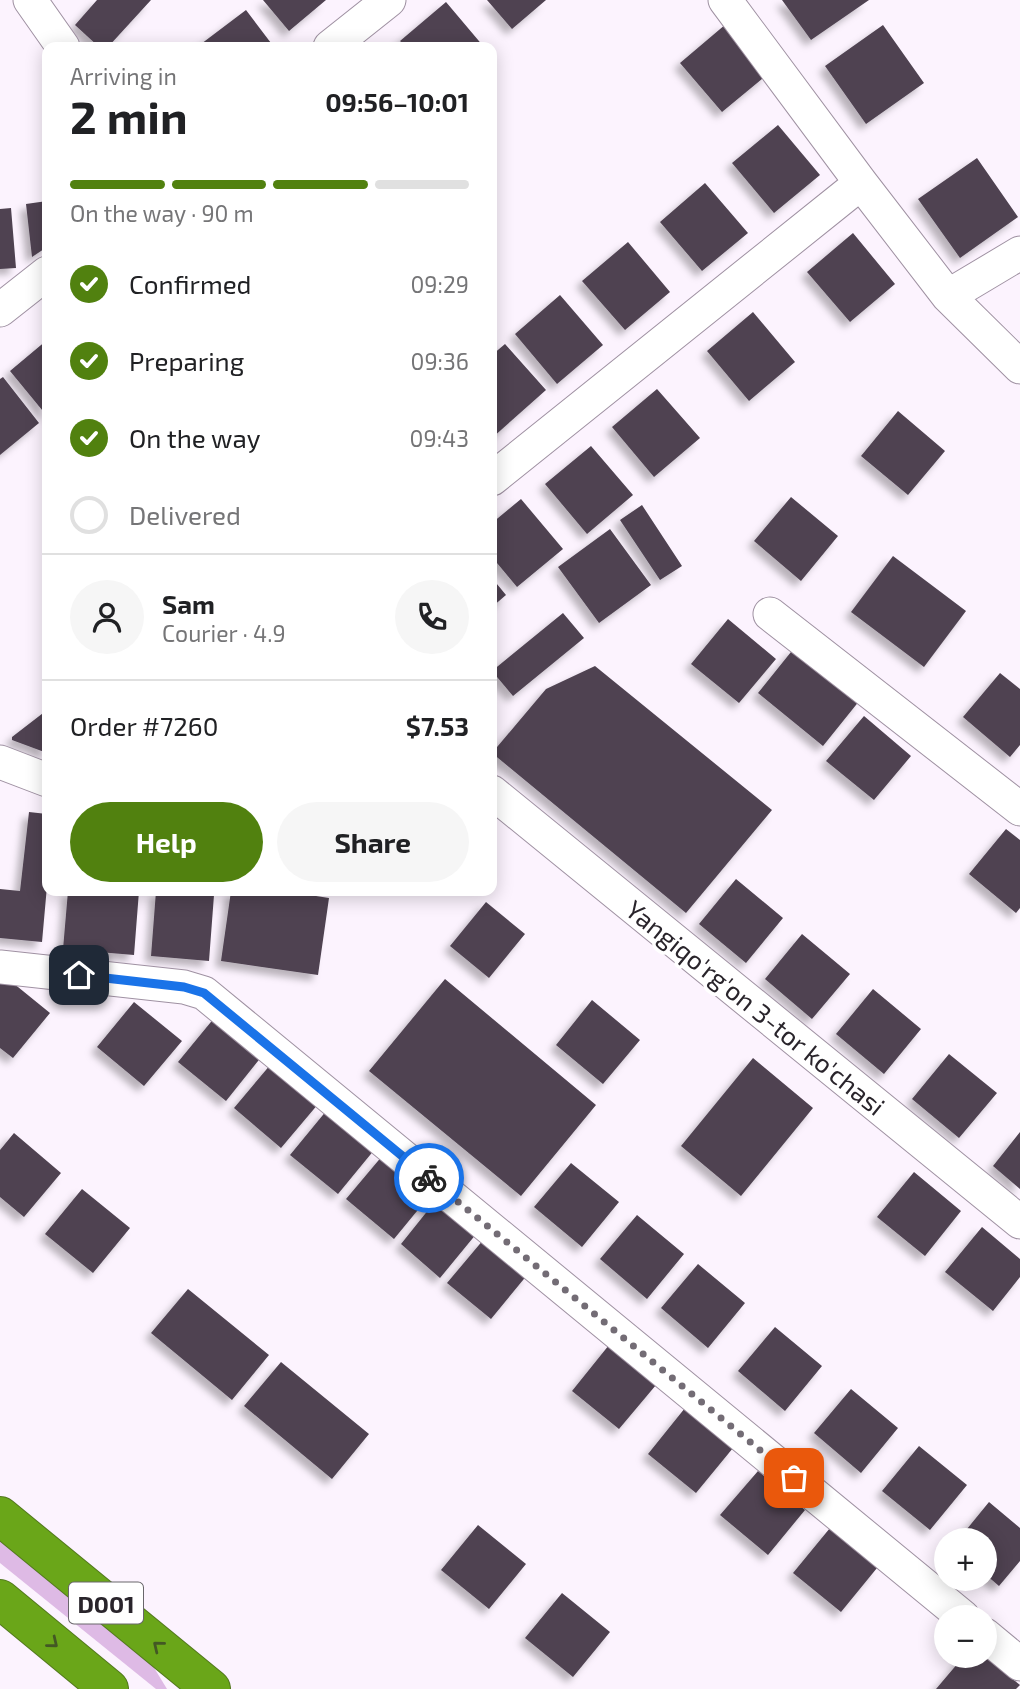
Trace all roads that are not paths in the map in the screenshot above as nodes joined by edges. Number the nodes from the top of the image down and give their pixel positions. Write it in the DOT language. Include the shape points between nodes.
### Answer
graph roads {
  1 [pos="30,0"];
  2 [pos="389,0"];
  3 [pos="724,0"];
  4 [pos="59,42"];
  5 [pos="336,42"];
  6 [pos="860,183"];
  7 [pos="1020,253"];
  8 [pos="42,277"];
  9 [pos="948,296"];
  10 [pos="0,310"];
  11 [pos="1020,367"];
  12 [pos="497,475"];
  13 [pos="770,614"];
  14 [pos="0,762"];
  15 [pos="42,778"];
  16 [pos="497,796"];
  17 [pos="1017,799"];
  18 [pos="0,967"];
  19 [pos="1020,1222"];
  20 [pos="0,1516"];
  21 [pos="0,1599"];
  22 [pos="948,1605"];
  23 [pos="997,1645"];
  24 [pos="1020,1664"];
  25 [pos="109,1689"];
  26 [pos="211,1689"];
  1 -- 4 [label="street"];
  2 -- 5 [label="street"];
  3 -- 6 [label="street"];
  6 -- 9 [label="street"];
  6 -- 12 [label="street"];
  7 -- 9 [label="street"];
  8 -- 10 [label="street"];
  9 -- 11 [label="street"];
  13 -- 17 [label="street"];
  14 -- 15 [label="street"];
  16 -- 19 [label="street, Yangiqo'rg'on 3-tor ko'chasi"];
  18 -- 22 [label="street" via="204,993"];
  26 -- 20 [label="highway, D001, one-way"];
  21 -- 25 [label="highway, D001, one-way"];
  23 -- 24 [label="street"];
}
